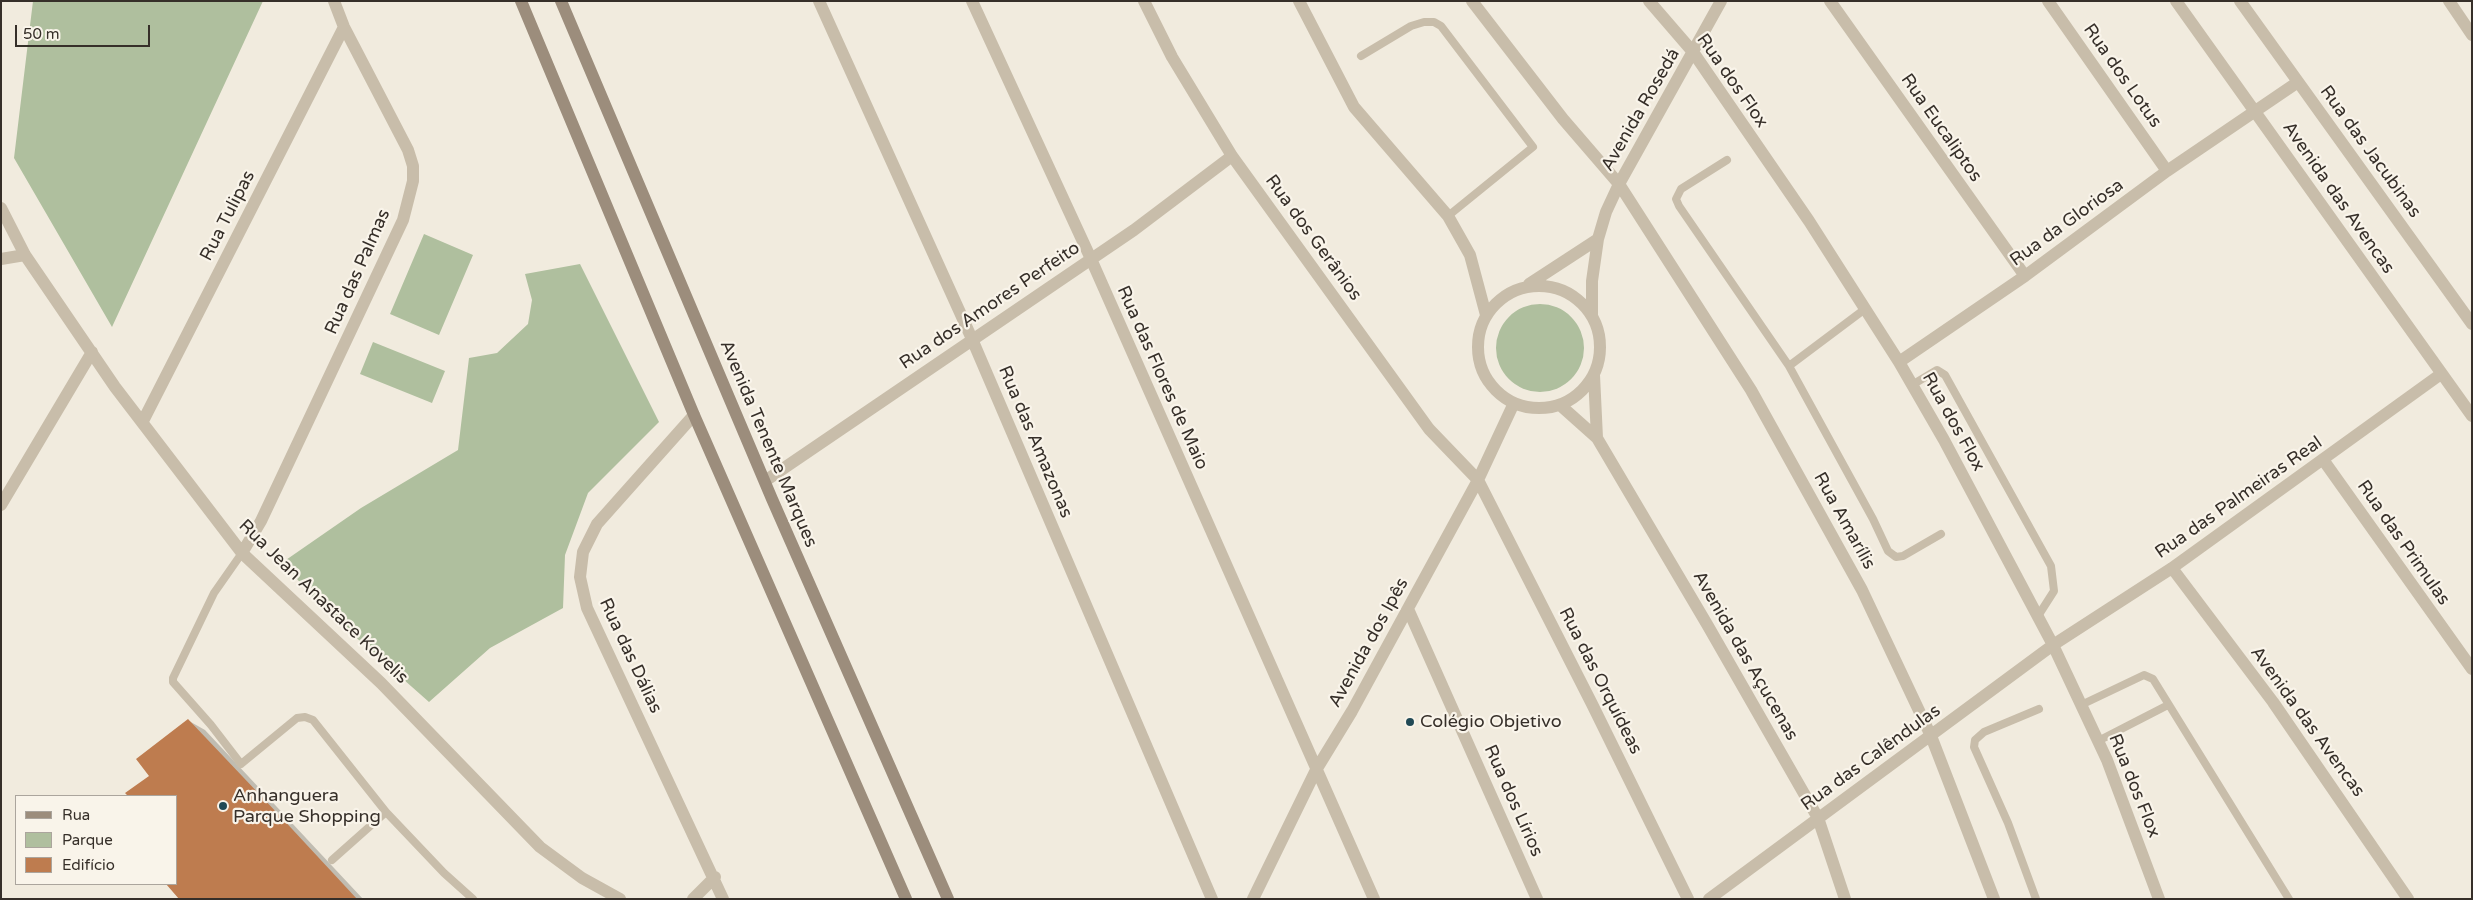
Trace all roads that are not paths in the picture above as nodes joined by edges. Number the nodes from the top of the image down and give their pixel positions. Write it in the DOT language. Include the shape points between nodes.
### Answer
graph roads {
  1 [pos="334,1"];
  2 [pos="521,1"];
  3 [pos="561,1"];
  4 [pos="818,1"];
  5 [pos="972,1"];
  6 [pos="1144,1"];
  7 [pos="1299,1"];
  8 [pos="1472,1"];
  9 [pos="1649,1"];
  10 [pos="1721,1"];
  11 [pos="1830,1"];
  12 [pos="2048,1"];
  13 [pos="2176,1"];
  14 [pos="2240,1"];
  15 [pos="2449,1"];
  16 [pos="344,27"];
  17 [pos="2472,35"];
  18 [pos="1693,52"];
  19 [pos="1361,56"];
  20 [pos="2298,82"];
  21 [pos="2254,111"];
  22 [pos="1232,156"];
  23 [pos="1727,160"];
  24 [pos="2167,171"];
  25 [pos="1618,184"];
  26 [pos="1,208"];
  27 [pos="1448,216"];
  28 [pos="1598,239"];
  29 [pos="25,254"];
  30 [pos="1,259"];
  31 [pos="1091,259"];
  32 [pos="2024,276"];
  33 [pos="1525,286"];
  34 [pos="1865,309"];
  35 [pos="1486,315"];
  36 [pos="1592,316"];
  37 [pos="2472,324"];
  38 [pos="972,339"];
  39 [pos="92,352"];
  40 [pos="1899,362"];
  41 [pos="1789,366"];
  42 [pos="2441,374"];
  43 [pos="1594,375"];
  44 [pos="1912,384"];
  45 [pos="1514,403"];
  46 [pos="1560,404"];
  47 [pos="694,415"];
  48 [pos="2472,416"];
  49 [pos="143,421"];
  50 [pos="1597,438"];
  51 [pos="2324,460"];
  52 [pos="1478,480"];
  53 [pos="765,481"];
  54 [pos="1,505"];
  55 [pos="1941,534"];
  56 [pos="242,553"];
  57 [pos="2172,568"];
  58 [pos="1408,609"];
  59 [pos="2038,616"];
  60 [pos="2053,645"];
  61 [pos="2472,669"];
  62 [pos="2082,705"];
  63 [pos="2168,705"];
  64 [pos="2039,709"];
  65 [pos="1932,736"];
  66 [pos="2098,741"];
  67 [pos="1316,770"];
  68 [pos="386,812"];
  69 [pos="1818,818"];
  70 [pos="332,860"];
  71 [pos="715,877"];
  72 [pos="473,899"];
  73 [pos="620,899"];
  74 [pos="693,899"];
  75 [pos="723,899"];
  76 [pos="906,899"];
  77 [pos="948,899"];
  78 [pos="1212,899"];
  79 [pos="1253,899"];
  80 [pos="1374,899"];
  81 [pos="1537,899"];
  82 [pos="1688,899"];
  83 [pos="1709,899"];
  84 [pos="1845,899"];
  85 [pos="1994,899"];
  86 [pos="2036,899"];
  87 [pos="2159,899"];
  88 [pos="2289,899"];
  89 [pos="2408,899"];
  1 -- 16 [label="street, Rua das Palmas"];
  2 -- 47 [label="main road"];
  3 -- 53 [label="main road, Avenida Tenente Marques"];
  4 -- 38 [label="street, Rua das Amazonas"];
  5 -- 31 [label="street, Rua das Flores de Maio"];
  6 -- 22 [label="street, Rua dos Gerânios" via="1172,57"];
  7 -- 27 [label="street" via="1354,107"];
  8 -- 25 [label="street, Rua Amarílis"];
  9 -- 18 [label="street, Rua dos Flox"];
  10 -- 18 [label="street, Avenida Rosedá"];
  11 -- 32 [label="street, Rua Eucaliptos"];
  12 -- 24 [label="street, Rua dos Lotus"];
  13 -- 21 [label="street, Avenida das Avencas"];
  14 -- 20 [label="street, Rua das Jacubinas"];
  15 -- 17 [label="street"];
  16 -- 49 [label="street, Rua Tulipas"];
  16 -- 56 [label="street, Rua das Palmas" via="408,150 413,181 403,220 261,521"];
  18 -- 25 [label="street, Avenida Rosedá"];
  18 -- 34 [label="street, Rua dos Flox"];
  19 -- 27 [label="lane" via="1411,26 1434,22 1441,26 1534,147"];
  20 -- 21 [label="street, Rua da Gloriosa"];
  20 -- 37 [label="street, Rua das Jacubinas"];
  21 -- 24 [label="street, Rua da Gloriosa"];
  21 -- 42 [label="street, Avenida das Avencas"];
  22 -- 31 [label="street, Rua dos Amores Perfeito"];
  22 -- 52 [label="street, Rua dos Gerânios" via="1429,429"];
  23 -- 41 [label="lane" via="1681,190 1676,199"];
  24 -- 32 [label="street, Rua da Gloriosa"];
  25 -- 28 [label="street, Avenida Rosedá"];
  25 -- 65 [label="street, Rua Amarílis" via="1751,390 1862,590"];
  26 -- 29 [label="street, Rua Jean Anastace Kovelis"];
  27 -- 35 [label="street" via="1470,255"];
  28 -- 33 [label="street"];
  28 -- 36 [label="street, Avenida Rosedá" via="1592,281"];
  29 -- 30 [label="street"];
  29 -- 39 [label="street, Rua Jean Anastace Kovelis"];
  31 -- 38 [label="street, Rua dos Amores Perfeito"];
  31 -- 67 [label="street, Rua das Flores de Maio"];
  32 -- 40 [label="street, Rua da Gloriosa"];
  33 -- 35 [label="street" via="1496,302"];
  33 -- 36 [label="street" via="1541,285 1572,294"];
  34 -- 40 [label="street, Rua dos Flox"];
  34 -- 41 [label="lane"];
  35 -- 45 [label="street" via="1480,330 1480,363 1498,392"];
  36 -- 43 [label="street" via="1601,346"];
  38 -- 53 [label="street, Rua dos Amores Perfeito"];
  38 -- 78 [label="street, Rua das Amazonas"];
  39 -- 49 [label="street, Rua Jean Anastace Kovelis"];
  39 -- 54 [label="street"];
  40 -- 44 [label="street, Rua dos Flox"];
  41 -- 55 [label="lane" via="1892,555 1903,556"];
  42 -- 48 [label="street, Avenida das Avencas"];
  42 -- 51 [label="street, Rua das Palmeiras Real"];
  43 -- 46 [label="street" via="1585,388"];
  43 -- 50 [label="street, Avenida das Açucenas"];
  44 -- 59 [label="street, Rua dos Flox"];
  44 -- 59 [label="lane" via="1937,370 1944,375 2051,566 2054,591"];
  45 -- 46 [label="street" via="1532,408"];
  45 -- 52 [label="street, Avenida dos Ipês"];
  46 -- 50 [label="street, Avenida das Açucenas"];
  47 -- 71 [label="street, Rua das Dálias" via="597,524 583,552 580,577 587,608"];
  47 -- 76 [label="main road"];
  49 -- 56 [label="street, Rua Jean Anastace Kovelis"];
  50 -- 69 [label="street, Avenida das Açucenas"];
  51 -- 57 [label="street, Rua das Palmeiras Real"];
  51 -- 61 [label="street, Rua das Primulas"];
  52 -- 58 [label="street, Avenida dos Ipês"];
  52 -- 82 [label="street, Rua das Orquídeas"];
  53 -- 77 [label="main road, Avenida Tenente Marques"];
  56 -- 68 [label="lane" via="214,593 173,678 174,682 241,764 297,718 313,720"];
  56 -- 73 [label="street, Rua Jean Anastace Kovelis" via="381,683 540,847 582,878"];
  57 -- 60 [label="street, Rua das Palmeiras Real"];
  57 -- 89 [label="street, Avenida das Avencas" via="2273,702"];
  58 -- 67 [label="street, Avenida dos Ipês"];
  58 -- 81 [label="street, Rua dos Lírios"];
  59 -- 60 [label="street, Rua dos Flox"];
  60 -- 62 [label="street, Rua dos Flox"];
  60 -- 65 [label="street, Rua das Calêndulas"];
  62 -- 63 [label="lane" via="2144,675 2153,679"];
  62 -- 66 [label="street, Rua dos Flox"];
  63 -- 66 [label="lane"];
  63 -- 88 [label="lane"];
  64 -- 86 [label="lane" via="1984,732 1975,740 1974,747 2008,823"];
  65 -- 69 [label="street, Rua das Calêndulas"];
  65 -- 85 [label="street, Rua Amarílis"];
  66 -- 87 [label="street, Rua dos Flox"];
  67 -- 79 [label="street, Avenida dos Ipês"];
  67 -- 80 [label="street, Rua das Flores de Maio"];
  68 -- 70 [label="lane"];
  68 -- 72 [label="lane"];
  69 -- 83 [label="street, Rua das Calêndulas"];
  69 -- 84 [label="street, Avenida das Açucenas"];
  71 -- 74 [label="street"];
  71 -- 75 [label="street, Rua das Dálias"];
}
